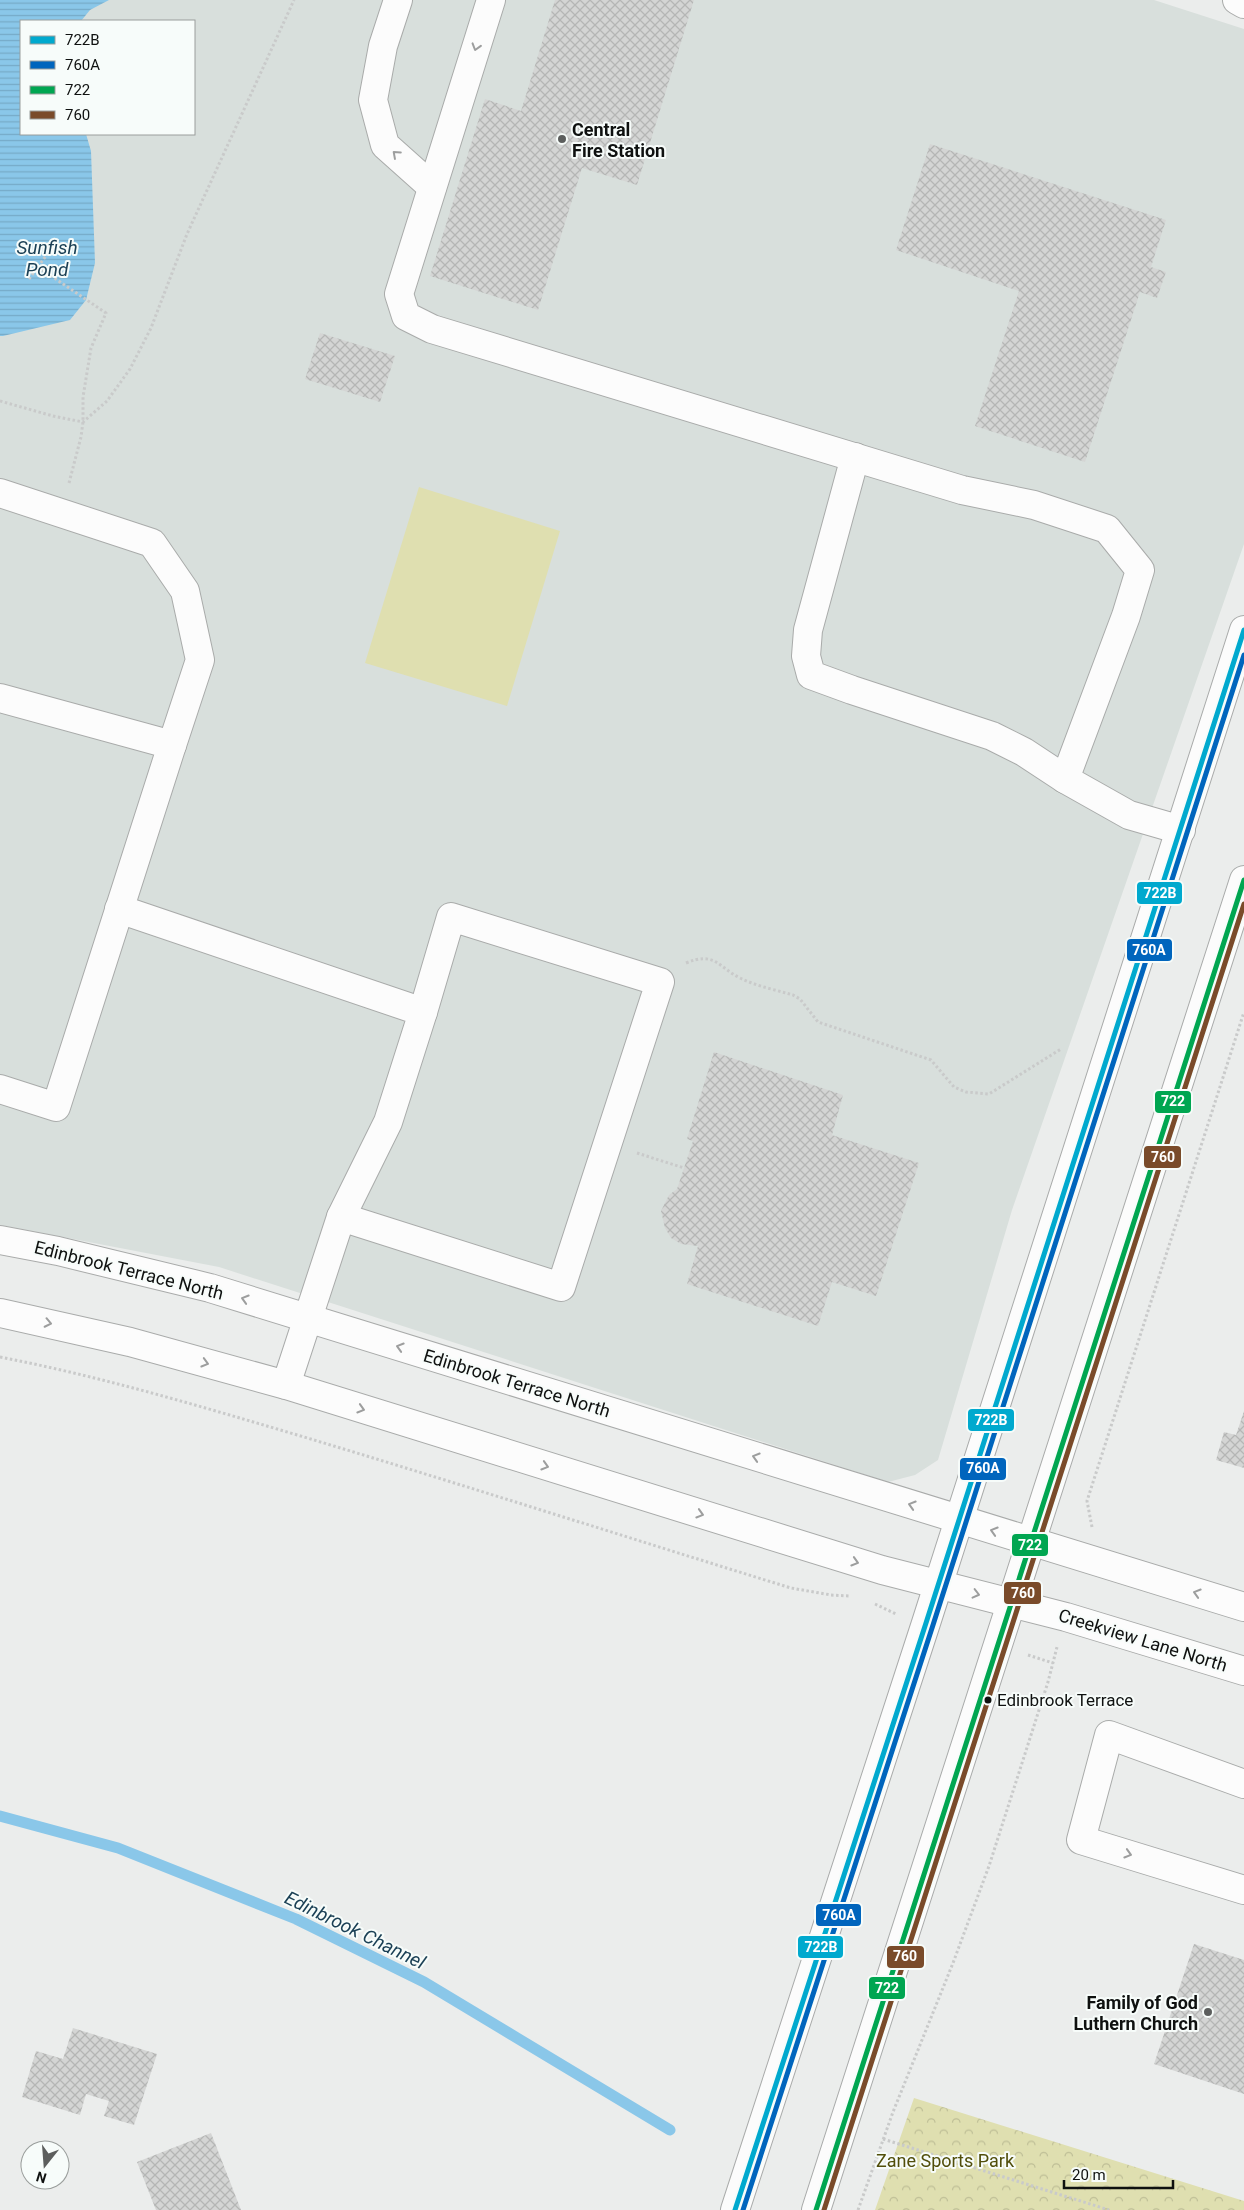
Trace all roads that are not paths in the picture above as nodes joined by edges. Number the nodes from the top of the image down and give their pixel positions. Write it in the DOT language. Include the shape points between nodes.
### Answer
graph roads {
  1 [pos="398,0"];
  2 [pos="491,0"];
  3 [pos="1237,0"];
  4 [pos="1244,4"];
  5 [pos="432,187"];
  6 [pos="855,457"];
  7 [pos="0,492"];
  8 [pos="1244,630"];
  9 [pos="0,698"];
  10 [pos="172,745"];
  11 [pos="1065,779"];
  12 [pos="1181,830"];
  13 [pos="1244,880"];
  14 [pos="119,909"];
  15 [pos="423,1012"];
  16 [pos="0,1089"];
  17 [pos="341,1217"];
  18 [pos="0,1240"];
  19 [pos="0,1313"];
  20 [pos="307,1319"];
  21 [pos="286,1385"];
  22 [pos="958,1520"];
  23 [pos="1030,1542"];
  24 [pos="938,1585"];
  25 [pos="1013,1603"];
  26 [pos="1244,1607"];
  27 [pos="1244,1670"];
  28 [pos="1244,1784"];
  29 [pos="1244,1890"];
  30 [pos="735,2210"];
  31 [pos="816,2210"];
  5 -- 1 [label="main road, one-way" via="385,145 373,100 383,46"];
  2 -- 5 [label="main road, one-way"];
  3 -- 4 [label="main road"];
  5 -- 6 [label="main road" via="400,294 406,316 432,329"];
  6 -- 11 [label="main road" via="808,630 806,656 811,675 992,736"];
  6 -- 11 [label="main road" via="962,490 1034,505 1107,529 1140,570"];
  7 -- 10 [label="main road" via="152,543 185,590 200,660"];
  8 -- 12 [label="main road"];
  9 -- 10 [label="main road"];
  10 -- 14 [label="main road"];
  11 -- 12 [label="main road" via="1129,815"];
  12 -- 22 [label="main road"];
  13 -- 23 [label="main road"];
  14 -- 15 [label="main road"];
  14 -- 16 [label="main road" via="56,1107"];
  15 -- 17 [label="main road" via="388,1122"];
  15 -- 17 [label="main road" via="452,917 660,982 561,1286"];
  17 -- 20 [label="main road"];
  20 -- 18 [label="main road, Edinbrook Terrace North, one-way" via="210,1288"];
  19 -- 21 [label="main road, one-way" via="130,1342"];
  20 -- 21 [label="main road"];
  22 -- 20 [label="main road, Edinbrook Terrace North, one-way"];
  21 -- 24 [label="main road, one-way"];
  23 -- 22 [label="main road, Edinbrook Terrace North, one-way"];
  22 -- 24 [label="main road"];
  23 -- 25 [label="main road"];
  26 -- 23 [label="main road, one-way"];
  24 -- 25 [label="main road, one-way"];
  24 -- 30 [label="main road"];
  25 -- 27 [label="main road, Creekview Lane North"];
  25 -- 31 [label="main road"];
  28 -- 29 [label="main road, one-way" via="1109,1735 1081,1840"];
}
